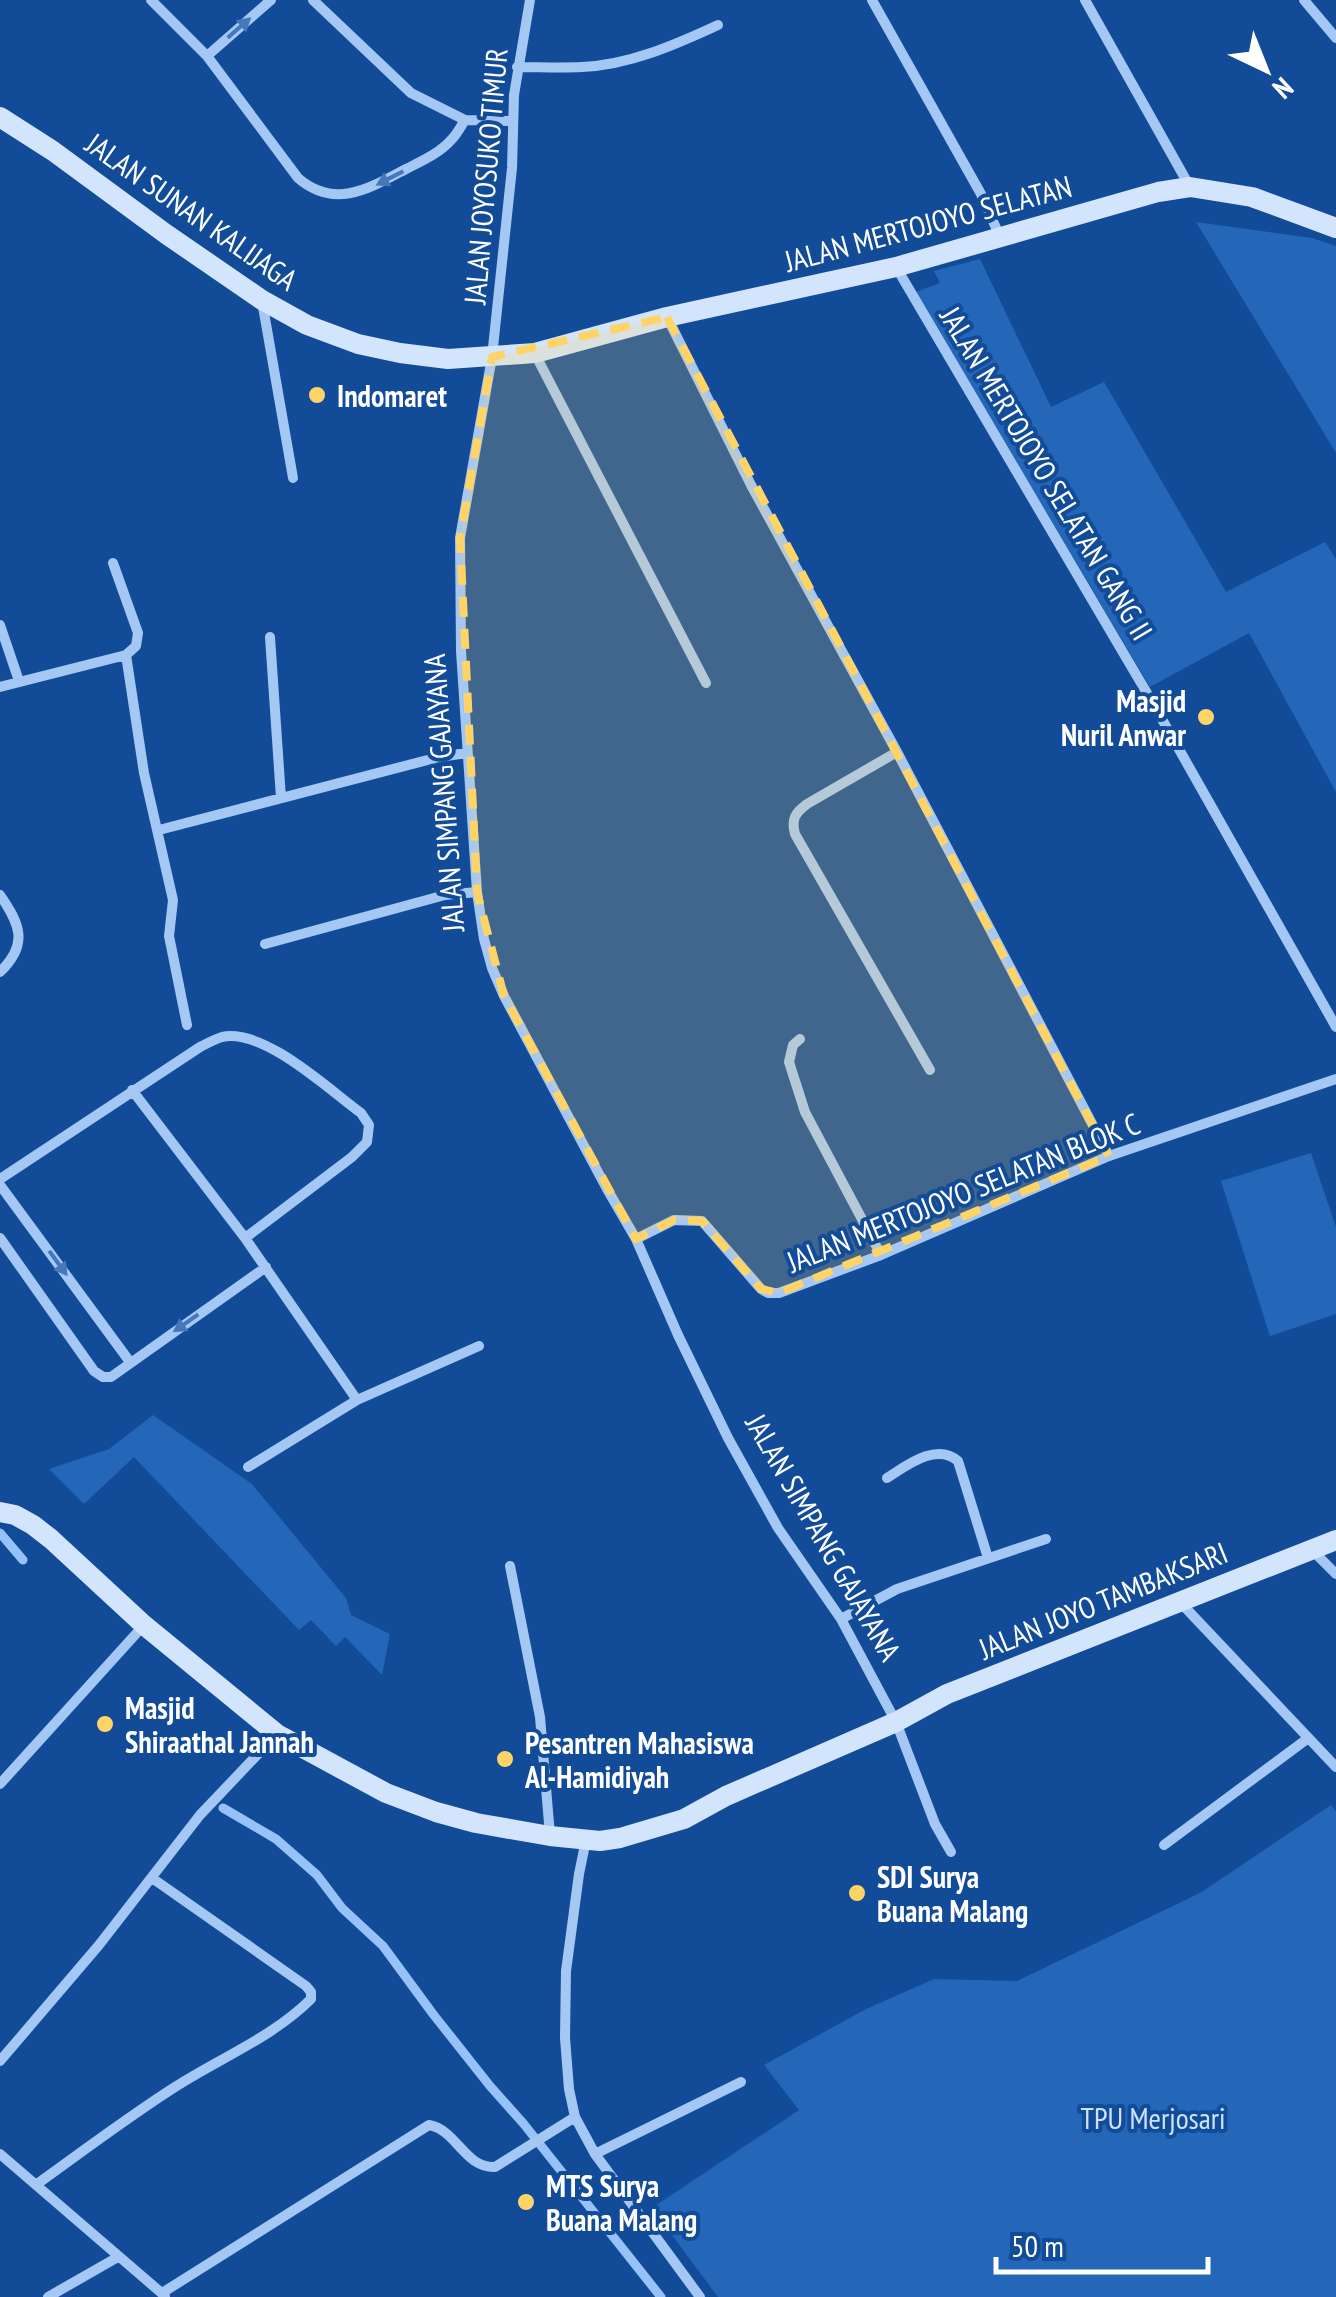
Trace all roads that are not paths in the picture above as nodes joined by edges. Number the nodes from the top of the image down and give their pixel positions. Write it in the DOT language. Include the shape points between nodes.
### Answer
graph roads {
  1 [pos="151,0"];
  2 [pos="271,0"];
  3 [pos="313,0"];
  4 [pos="530,0"];
  5 [pos="872,0"];
  6 [pos="1085,0"];
  7 [pos="1304,0"];
  8 [pos="718,25"];
  9 [pos="1336,38"];
  10 [pos="207,56"];
  11 [pos="518,67"];
  12 [pos="0,117"];
  13 [pos="465,120"];
  14 [pos="513,122"];
  15 [pos="1190,188"];
  16 [pos="1336,228"];
  17 [pos="1000,236"];
  18 [pos="896,267"];
  19 [pos="262,300"];
  20 [pos="667,317"];
  21 [pos="535,353"];
  22 [pos="492,357"];
  23 [pos="293,478"];
  24 [pos="113,563"];
  25 [pos="0,625"];
  26 [pos="270,636"];
  27 [pos="126,655"];
  28 [pos="19,681"];
  29 [pos="706,682"];
  30 [pos="0,687"];
  31 [pos="467,752"];
  32 [pos="897,752"];
  33 [pos="281,798"];
  34 [pos="159,830"];
  35 [pos="477,892"];
  36 [pos="0,895"];
  37 [pos="265,944"];
  38 [pos="0,972"];
  39 [pos="187,1025"];
  40 [pos="1336,1027"];
  41 [pos="800,1038"];
  42 [pos="930,1070"];
  43 [pos="1336,1078"];
  44 [pos="132,1090"];
  45 [pos="1109,1156"];
  46 [pos="0,1182"];
  47 [pos="0,1238"];
  48 [pos="244,1238"];
  49 [pos="636,1239"];
  50 [pos="881,1255"];
  51 [pos="266,1267"];
  52 [pos="479,1346"];
  53 [pos="130,1362"];
  54 [pos="357,1400"];
  55 [pos="248,1468"];
  56 [pos="887,1478"];
  57 [pos="0,1512"];
  58 [pos="1046,1539"];
  59 [pos="1336,1540"];
  60 [pos="1311,1550"];
  61 [pos="988,1558"];
  62 [pos="510,1566"];
  63 [pos="1336,1574"];
  64 [pos="1179,1602"];
  65 [pos="841,1619"];
  66 [pos="144,1626"];
  67 [pos="896,1722"];
  68 [pos="277,1734"];
  69 [pos="1307,1738"];
  70 [pos="1336,1767"];
  71 [pos="0,1784"];
  72 [pos="550,1836"];
  73 [pos="586,1840"];
  74 [pos="1164,1845"];
  75 [pos="951,1852"];
  76 [pos="152,1878"];
  77 [pos="0,2061"];
  78 [pos="741,2082"];
  79 [pos="576,2117"];
  80 [pos="0,2154"];
  81 [pos="595,2154"];
  82 [pos="37,2184"];
  83 [pos="118,2257"];
  84 [pos="164,2295"];
  85 [pos="698,2296"];
  86 [pos="48,2297"];
  1 -- 10 [label="street"];
  10 -- 2 [label="street, one-way"];
  3 -- 13 [label="street" via="411,93"];
  4 -- 11 [label="street, JALAN JOYOSUKO TIMUR"];
  5 -- 17 [label="street"];
  6 -- 15 [label="street"];
  7 -- 9 [label="street"];
  8 -- 11 [label="street" via="632,59"];
  13 -- 10 [label="street, one-way" via="430,156 366,190 311,190"];
  11 -- 14 [label="street, JALAN JOYOSUKO TIMUR"];
  12 -- 19 [label="main road, JALAN SUNAN KALIJAGA"];
  13 -- 14 [label="street"];
  14 -- 22 [label="street, JALAN JOYOSUKO TIMUR"];
  15 -- 16 [label="main road, JALAN MERTOJOYO SELATAN" via="1252,198"];
  15 -- 17 [label="main road, JALAN MERTOJOYO SELATAN"];
  17 -- 18 [label="main road, JALAN MERTOJOYO SELATAN"];
  18 -- 20 [label="main road, JALAN MERTOJOYO SELATAN"];
  18 -- 40 [label="street, JALAN MERTOJOYO SELATAN GANG II"];
  19 -- 22 [label="main road, JALAN SUNAN KALIJAGA" via="358,344 448,359"];
  19 -- 23 [label="street"];
  20 -- 21 [label="main road, JALAN MERTOJOYO SELATAN"];
  20 -- 32 [label="street"];
  21 -- 22 [label="main road, JALAN SUNAN KALIJAGA"];
  21 -- 29 [label="street"];
  22 -- 31 [label="street, JALAN SIMPANG GAJAYANA" via="460,538"];
  24 -- 27 [label="street" via="138,634"];
  25 -- 28 [label="street"];
  26 -- 33 [label="street"];
  27 -- 28 [label="street"];
  27 -- 34 [label="street"];
  28 -- 30 [label="street"];
  31 -- 33 [label="street"];
  31 -- 35 [label="street, JALAN SIMPANG GAJAYANA"];
  32 -- 42 [label="street" via="807,804 792,823"];
  32 -- 45 [label="street"];
  33 -- 34 [label="street"];
  34 -- 39 [label="street" via="174,900 169,936"];
  35 -- 37 [label="street"];
  35 -- 49 [label="street, JALAN SIMPANG GAJAYANA" via="484,939 504,996"];
  36 -- 38 [label="street" via="20,938 16,955"];
  41 -- 50 [label="street" via="790,1062 806,1112"];
  43 -- 45 [label="street, JALAN MERTOJOYO SELATAN BLOK C"];
  44 -- 46 [label="street"];
  44 -- 48 [label="street"];
  44 -- 48 [label="street" via="200,1047 222,1037 246,1038 272,1047 361,1112 370,1125 367,1142"];
  45 -- 50 [label="street, JALAN MERTOJOYO SELATAN BLOK C"];
  46 -- 53 [label="street, one-way"];
  47 -- 53 [label="street" via="94,1371 111,1377"];
  48 -- 51 [label="street"];
  49 -- 50 [label="street, JALAN MERTOJOYO SELATAN BLOK C" via="674,1220 702,1222 768,1293"];
  49 -- 65 [label="street, JALAN SIMPANG GAJAYANA" via="747,1472"];
  51 -- 53 [label="street, one-way"];
  51 -- 54 [label="street"];
  52 -- 54 [label="street"];
  54 -- 55 [label="street"];
  56 -- 61 [label="street" via="924,1457 951,1455"];
  57 -- 66 [label="main road" via="52,1539"];
  58 -- 61 [label="street"];
  59 -- 60 [label="main road, JALAN JOYO TAMBAKSARI"];
  60 -- 63 [label="street"];
  60 -- 64 [label="main road, JALAN JOYO TAMBAKSARI"];
  61 -- 65 [label="street" via="896,1589"];
  62 -- 72 [label="street" via="540,1717"];
  64 -- 67 [label="main road, JALAN JOYO TAMBAKSARI" via="947,1694"];
  64 -- 69 [label="street"];
  65 -- 67 [label="street, JALAN SIMPANG GAJAYANA"];
  66 -- 68 [label="main road"];
  66 -- 71 [label="street"];
  67 -- 73 [label="main road" via="684,1819 620,1838"];
  67 -- 75 [label="street, JALAN SIMPANG GAJAYANA"];
  68 -- 72 [label="main road" via="436,1812"];
  68 -- 76 [label="street" via="200,1815"];
  69 -- 70 [label="street"];
  69 -- 74 [label="street"];
  72 -- 73 [label="main road"];
  73 -- 79 [label="street" via="566,1971 565,2038"];
  76 -- 77 [label="street"];
  76 -- 82 [label="street" via="306,1986 311,2000"];
  78 -- 81 [label="street"];
  79 -- 81 [label="street"];
  79 -- 84 [label="street" via="495,2167 479,2166 429,2125"];
  80 -- 82 [label="street"];
  81 -- 85 [label="street"];
  82 -- 83 [label="street"];
  83 -- 84 [label="street"];
  83 -- 86 [label="street"];
}
